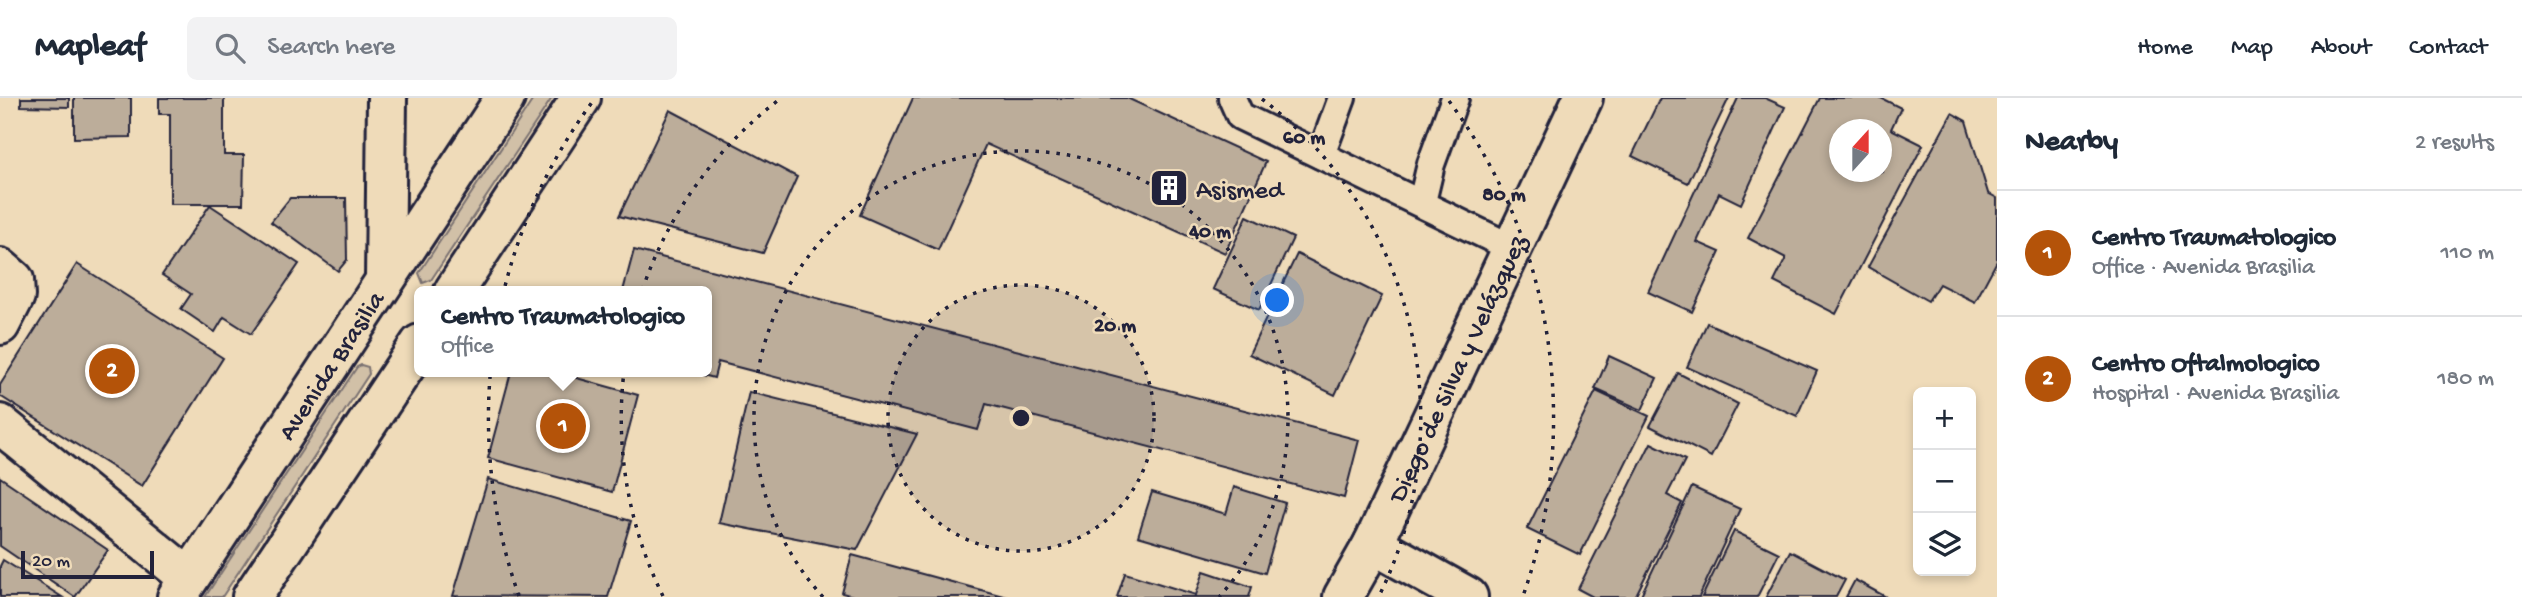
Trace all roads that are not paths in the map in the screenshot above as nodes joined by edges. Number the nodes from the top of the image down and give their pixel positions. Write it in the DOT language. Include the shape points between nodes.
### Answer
graph roads {
  1 [pos="387,98"];
  2 [pos="505,98"];
  3 [pos="581,98"];
  4 [pos="1232,98"];
  5 [pos="1342,98"];
  6 [pos="1455,98"];
  7 [pos="1583,98"];
  8 [pos="1321,155"];
  9 [pos="1422,202"];
  10 [pos="1512,248"];
  11 [pos="0,268"];
  12 [pos="385,280"];
  13 [pos="457,286"];
  14 [pos="0,325"];
  15 [pos="414,352"];
  16 [pos="0,424"];
  17 [pos="1373,544"];
  18 [pos="183,587"];
  19 [pos="252,597"];
  20 [pos="1343,597"];
  21 [pos="1468,597"];
  1 -- 12 [label="street"];
  2 -- 12 [label="street, Avenida Brasilia"];
  3 -- 13 [label="street"];
  4 -- 8 [label="lane" via="1240,116"];
  5 -- 8 [label="lane"];
  6 -- 9 [label="lane"];
  7 -- 10 [label="street, Diego de Silva y Velázquez"];
  8 -- 9 [label="lane"];
  9 -- 10 [label="lane"];
  10 -- 17 [label="street, Diego de Silva y Velázquez"];
  11 -- 14 [label="street" via="14,280 15,296"];
  12 -- 18 [label="street, Avenida Brasilia"];
  15 -- 19 [label="street"];
  16 -- 18 [label="street"];
  17 -- 20 [label="street, Diego de Silva y Velázquez"];
  17 -- 21 [label="street"];
}
